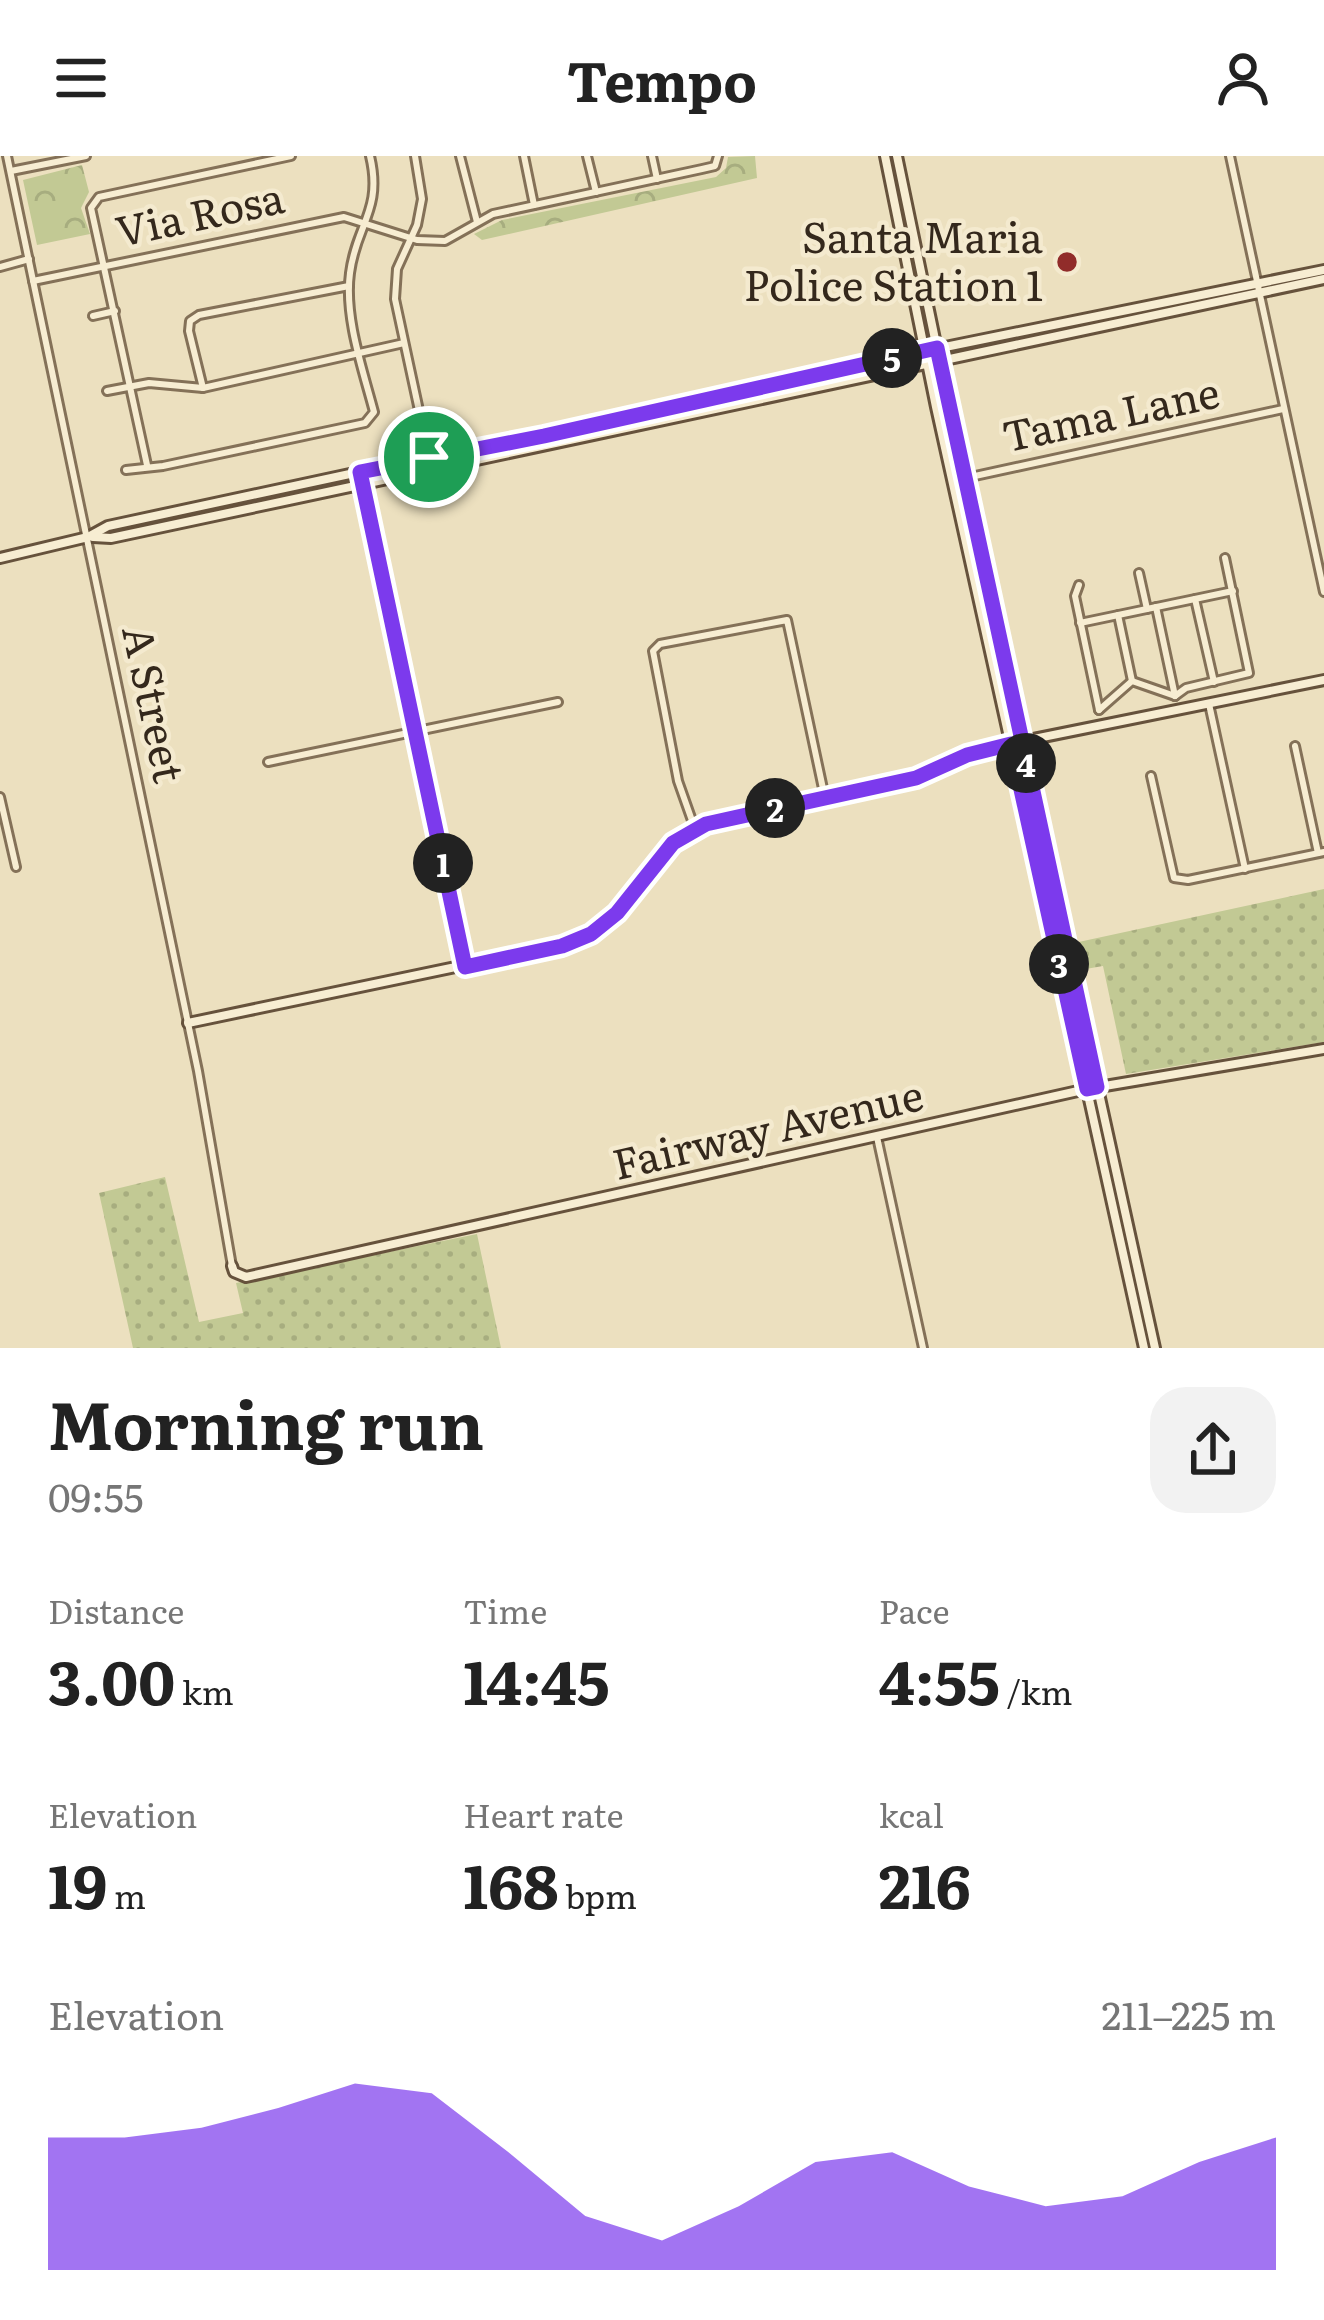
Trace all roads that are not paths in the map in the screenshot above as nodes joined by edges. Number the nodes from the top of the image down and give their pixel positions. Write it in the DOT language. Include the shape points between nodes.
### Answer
graph roads {
  1 [pos="86,156"];
  2 [pos="291,156"];
  3 [pos="370,156"];
  4 [pos="415,156"];
  5 [pos="460,156"];
  6 [pos="524,156"];
  7 [pos="587,156"];
  8 [pos="652,156"];
  9 [pos="885,156"];
  10 [pos="897,156"];
  11 [pos="1230,156"];
  12 [pos="11,157"];
  13 [pos="718,157"];
  14 [pos="10,171"];
  15 [pos="657,178"];
  16 [pos="596,192"];
  17 [pos="534,206"];
  18 [pos="366,222"];
  19 [pos="477,222"];
  20 [pos="410,238"];
  21 [pos="28,259"];
  22 [pos="105,266"];
  23 [pos="0,267"];
  24 [pos="1324,274"];
  25 [pos="33,281"];
  26 [pos="349,286"];
  27 [pos="1257,288"];
  28 [pos="115,311"];
  29 [pos="93,316"];
  30 [pos="404,343"];
  31 [pos="937,348"];
  32 [pos="924,351"];
  33 [pos="361,352"];
  34 [pos="940,360"];
  35 [pos="926,363"];
  36 [pos="131,386"];
  37 [pos="203,388"];
  38 [pos="107,392"];
  39 [pos="1284,408"];
  40 [pos="429,457"];
  41 [pos="148,465"];
  42 [pos="126,470"];
  43 [pos="360,472"];
  44 [pos="963,478"];
  45 [pos="952,481"];
  46 [pos="363,485"];
  47 [pos="88,537"];
  48 [pos="0,558"];
  49 [pos="1225,558"];
  50 [pos="1139,573"];
  51 [pos="1079,586"];
  52 [pos="1233,591"];
  53 [pos="1324,592"];
  54 [pos="1195,599"];
  55 [pos="1151,608"];
  56 [pos="1118,615"];
  57 [pos="1080,623"];
  58 [pos="1324,680"];
  59 [pos="1132,681"];
  60 [pos="1214,682"];
  61 [pos="1175,696"];
  62 [pos="558,702"];
  63 [pos="1209,704"];
  64 [pos="415,731"];
  65 [pos="1016,743"];
  66 [pos="1295,746"];
  67 [pos="268,761"];
  68 [pos="1151,776"];
  69 [pos="0,797"];
  70 [pos="825,798"];
  71 [pos="694,829"];
  72 [pos="1321,852"];
  73 [pos="16,867"];
  74 [pos="1245,869"];
  75 [pos="465,967"];
  76 [pos="188,1024"];
  77 [pos="1324,1049"];
  78 [pos="1092,1088"];
  79 [pos="878,1137"];
  80 [pos="232,1266"];
  81 [pos="923,1348"];
  82 [pos="1144,1348"];
  83 [pos="1155,1348"];
  1 -- 14 [label="street"];
  2 -- 22 [label="street" via="99,197 91,208"];
  3 -- 18 [label="street" via="376,195"];
  4 -- 20 [label="street" via="422,199"];
  5 -- 19 [label="street"];
  6 -- 17 [label="street"];
  7 -- 16 [label="street"];
  8 -- 15 [label="street"];
  9 -- 32 [label="street"];
  10 -- 31 [label="street"];
  11 -- 27 [label="street"];
  12 -- 14 [label="street, A Street"];
  13 -- 15 [label="street, Via Rosa" via="715,166"];
  14 -- 21 [label="street, A Street"];
  15 -- 16 [label="street, Via Rosa"];
  16 -- 17 [label="street, Via Rosa"];
  17 -- 19 [label="street, Via Rosa"];
  18 -- 20 [label="street, Via Rosa"];
  18 -- 22 [label="street, Via Rosa" via="331,218"];
  18 -- 26 [label="street"];
  19 -- 20 [label="street, Via Rosa" via="445,241"];
  20 -- 30 [label="street" via="394,283"];
  21 -- 23 [label="street"];
  21 -- 25 [label="street, A Street"];
  22 -- 25 [label="street, Via Rosa"];
  22 -- 28 [label="street"];
  24 -- 27 [label="street"];
  25 -- 47 [label="street, A Street"];
  26 -- 33 [label="street"];
  26 -- 37 [label="street" via="190,321"];
  27 -- 31 [label="street"];
  27 -- 34 [label="street"];
  27 -- 39 [label="street"];
  28 -- 29 [label="street"];
  28 -- 36 [label="street"];
  30 -- 33 [label="street"];
  30 -- 40 [label="street"];
  31 -- 32 [label="street"];
  31 -- 34 [label="street"];
  32 -- 35 [label="street"];
  32 -- 40 [label="street"];
  33 -- 37 [label="street"];
  33 -- 41 [label="street" via="372,418 365,423"];
  34 -- 35 [label="street"];
  34 -- 44 [label="street"];
  35 -- 45 [label="street"];
  35 -- 46 [label="street"];
  36 -- 37 [label="street"];
  36 -- 38 [label="street"];
  36 -- 41 [label="street"];
  39 -- 44 [label="street, Tama Lane"];
  39 -- 53 [label="street"];
  40 -- 43 [label="street"];
  41 -- 42 [label="street"];
  43 -- 46 [label="street"];
  43 -- 47 [label="street" via="108,526"];
  44 -- 45 [label="street, Tama Lane"];
  44 -- 65 [label="street"];
  45 -- 65 [label="street"];
  46 -- 47 [label="street"];
  46 -- 64 [label="street"];
  47 -- 48 [label="street"];
  47 -- 76 [label="street, A Street"];
  49 -- 52 [label="street"];
  50 -- 55 [label="street"];
  51 -- 57 [label="street"];
  52 -- 54 [label="street"];
  52 -- 60 [label="street" via="1249,673"];
  54 -- 55 [label="street"];
  54 -- 60 [label="street"];
  55 -- 56 [label="street"];
  55 -- 61 [label="street"];
  56 -- 57 [label="street"];
  56 -- 59 [label="street"];
  57 -- 59 [label="street" via="1099,710"];
  58 -- 63 [label="street"];
  59 -- 61 [label="street"];
  60 -- 61 [label="street"];
  62 -- 64 [label="street"];
  63 -- 65 [label="street"];
  63 -- 74 [label="street"];
  64 -- 67 [label="street"];
  64 -- 75 [label="street"];
  65 -- 70 [label="street" via="934,773"];
  65 -- 78 [label="street"];
  66 -- 72 [label="street"];
  68 -- 74 [label="street" via="1174,878"];
  69 -- 73 [label="street"];
  70 -- 71 [label="street"];
  70 -- 71 [label="street" via="787,620 660,644 653,651"];
  71 -- 75 [label="street" via="658,857 591,934"];
  72 -- 74 [label="street"];
  75 -- 76 [label="street"];
  76 -- 80 [label="street, A Street"];
  77 -- 78 [label="street, Fairway Avenue"];
  78 -- 79 [label="street, Fairway Avenue"];
  78 -- 82 [label="street"];
  78 -- 83 [label="street"];
  79 -- 80 [label="street, Fairway Avenue" via="246,1277"];
  79 -- 81 [label="street"];
}
